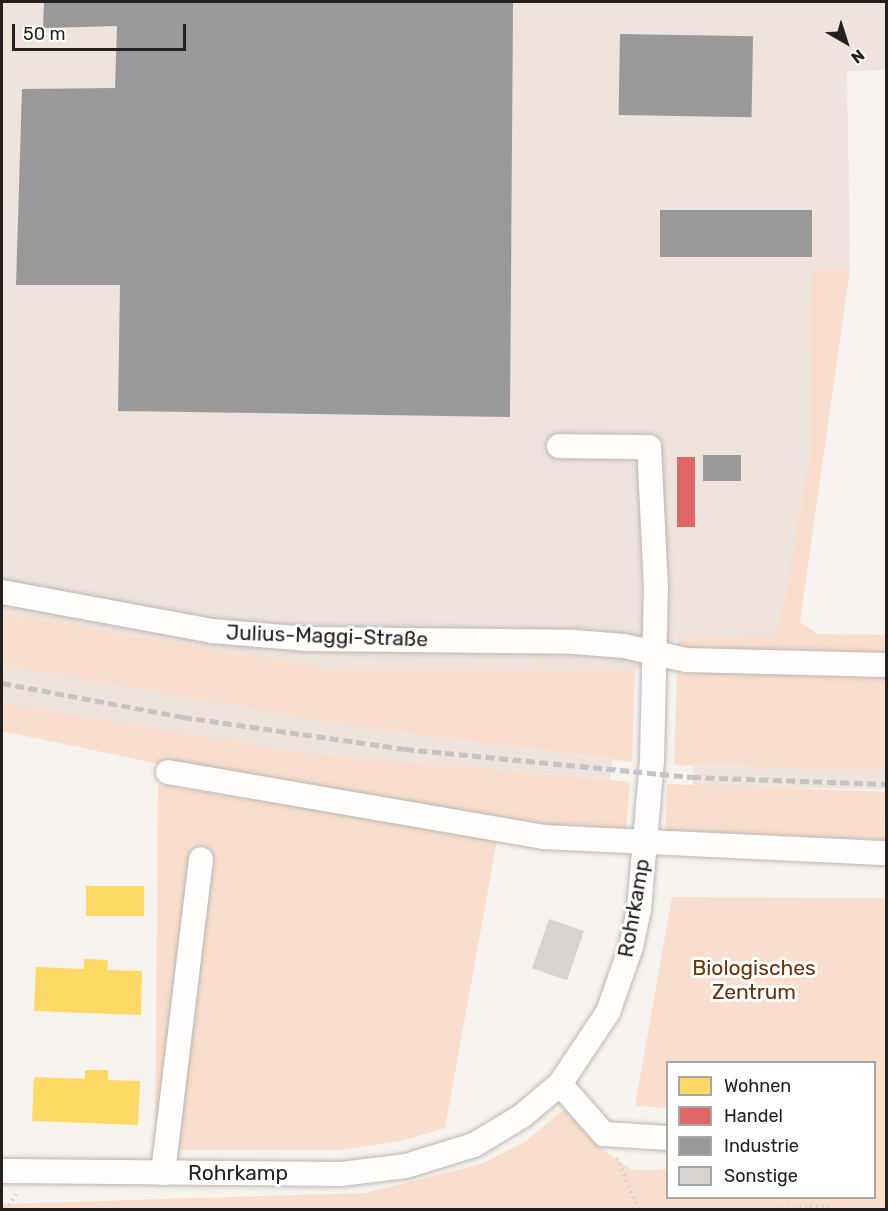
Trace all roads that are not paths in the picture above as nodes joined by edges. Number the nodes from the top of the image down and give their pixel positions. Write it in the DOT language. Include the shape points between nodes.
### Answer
graph roads {
  1 [pos="559,446"];
  2 [pos="2,592"];
  3 [pos="654,654"];
  4 [pos="886,665"];
  5 [pos="168,772"];
  6 [pos="645,842"];
  7 [pos="886,853"];
  8 [pos="201,859"];
  9 [pos="560,1084"];
  10 [pos="666,1138"];
  11 [pos="2,1171"];
  12 [pos="163,1173"];
  1 -- 3 [label="street, Rohrkamp" via="649,447 656,588"];
  2 -- 3 [label="street, Julius-Maggi-Straße" via="212,631 308,639 574,642"];
  3 -- 4 [label="street" via="686,660"];
  3 -- 6 [label="street, Rohrkamp" via="656,700"];
  5 -- 6 [label="street" via="502,832"];
  6 -- 7 [label="street"];
  6 -- 9 [label="street, Rohrkamp" via="631,947 608,1012"];
  8 -- 12 [label="street"];
  9 -- 10 [label="street" via="604,1134"];
  9 -- 12 [label="street, Rohrkamp" via="522,1116 474,1146 406,1166 341,1173"];
  11 -- 12 [label="street, Rohrkamp"];
}
